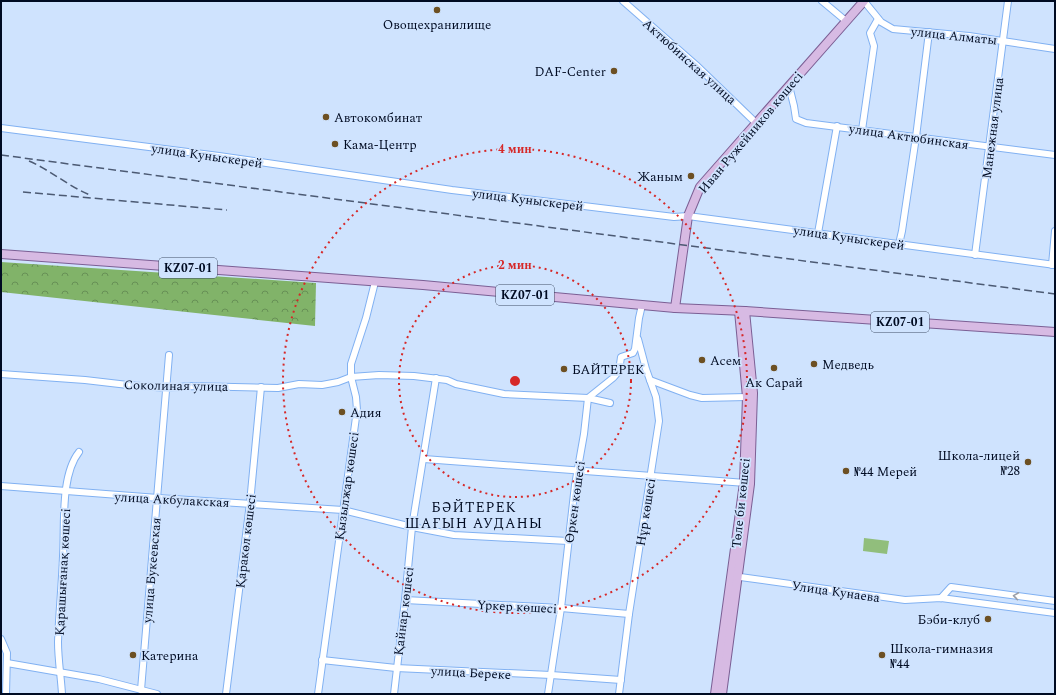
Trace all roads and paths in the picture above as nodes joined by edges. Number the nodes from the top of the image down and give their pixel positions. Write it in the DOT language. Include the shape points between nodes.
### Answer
graph roads {
  1 [pos="624,1"];
  2 [pos="822,1"];
  3 [pos="864,1"];
  4 [pos="1008,1"];
  5 [pos="878,19"];
  6 [pos="846,21"];
  7 [pos="929,32"];
  8 [pos="1003,40"];
  9 [pos="1055,49"];
  10 [pos="788,86"];
  11 [pos="756,123"];
  12 [pos="837,126"];
  13 [pos="1,128"];
  14 [pos="862,130"];
  15 [pos="916,137"];
  16 [pos="989,147"];
  17 [pos="1055,155"];
  18 [pos="688,216"];
  19 [pos="1055,231"];
  20 [pos="818,233"];
  21 [pos="899,244"];
  22 [pos="1,254"];
  23 [pos="976,255"];
  24 [pos="1053,265"];
  25 [pos="375,282"];
  26 [pos="642,305"];
  27 [pos="675,308"];
  28 [pos="742,311"];
  29 [pos="1055,332"];
  30 [pos="637,334"];
  31 [pos="169,355"];
  32 [pos="1,374"];
  33 [pos="351,377"];
  34 [pos="436,378"];
  35 [pos="650,380"];
  36 [pos="261,387"];
  37 [pos="167,388"];
  38 [pos="747,397"];
  39 [pos="588,398"];
  40 [pos="610,403"];
  41 [pos="79,452"];
  42 [pos="424,459"];
  43 [pos="577,472"];
  44 [pos="650,477"];
  45 [pos="747,483"];
  46 [pos="1,486"];
  47 [pos="65,492"];
  48 [pos="158,498"];
  49 [pos="250,503"];
  50 [pos="343,510"];
  51 [pos="412,527"];
  52 [pos="568,541"];
  53 [pos="735,576"];
  54 [pos="941,598"];
  55 [pos="405,600"];
  56 [pos="1055,601"];
  57 [pos="561,608"];
  58 [pos="1055,613"];
  59 [pos="629,614"];
  60 [pos="1,639"];
  61 [pos="322,660"];
  62 [pos="7,663"];
  63 [pos="396,668"];
  64 [pos="60,672"];
  65 [pos="550,675"];
  66 [pos="620,680"];
  67 [pos="141,690"];
  68 [pos="6,694"];
  69 [pos="62,694"];
  70 [pos="157,694"];
  71 [pos="226,694"];
  72 [pos="318,694"];
  73 [pos="394,694"];
  74 [pos="548,694"];
  75 [pos="619,694"];
  76 [pos="715,694"];
  77 [pos="722,694"];
  1 -- 11 [label="street, Актюбинская улица"];
  2 -- 6 [label="street"];
  3 -- 5 [label="street, улица Алматы"];
  3 -- 6 [label="main road, Иван Ружейников көшесі"];
  4 -- 8 [label="street, Манежная улица"];
  5 -- 7 [label="street, улица Алматы" via="893,29"];
  5 -- 14 [label="street" via="870,33 874,46"];
  6 -- 10 [label="main road, Иван Ружейников көшесі"];
  7 -- 8 [label="street, улица Алматы"];
  7 -- 15 [label="street"];
  8 -- 9 [label="street, улица Алматы"];
  8 -- 16 [label="street, Манежная улица"];
  10 -- 11 [label="main road, Иван Ружейников көшесі"];
  10 -- 12 [label="street, улица Актюбинская" via="796,119 806,123"];
  11 -- 18 [label="main road, Иван Ружейников көшесі" via="700,187"];
  12 -- 14 [label="street, улица Актюбинская"];
  12 -- 20 [label="street"];
  13 -- 18 [label="street, улица Куныскерей" via="452,190 674,217"];
  14 -- 15 [label="street, улица Актюбинская"];
  15 -- 16 [label="street, улица Актюбинская"];
  15 -- 21 [label="street"];
  16 -- 17 [label="street, улица Актюбинская"];
  16 -- 23 [label="street, Манежная улица"];
  18 -- 20 [label="street, улица Куныскерей"];
  18 -- 27 [label="main road, Иван Ружейников көшесі"];
  19 -- 24 [label="street"];
  20 -- 21 [label="street, улица Куныскерей"];
  21 -- 23 [label="street, улица Куныскерей"];
  22 -- 25 [label="main road, KZ07-01"];
  23 -- 24 [label="street, улица Куныскерей"];
  25 -- 26 [label="main road, KZ07-01"];
  25 -- 33 [label="street, Қызылжар көшесі" via="351,364"];
  26 -- 27 [label="main road, KZ07-01"];
  26 -- 30 [label="street"];
  27 -- 28 [label="main road, KZ07-01"];
  28 -- 29 [label="main road, KZ07-01"];
  28 -- 38 [label="main road, Төле би көшесі"];
  28 -- 45 [label="main road, Төле би көшесі" via="753,393"];
  30 -- 35 [label="street, Нұр көшесі"];
  30 -- 39 [label="street" via="633,353 622,357 619,371"];
  31 -- 37 [label="street, улица Букеевская"];
  32 -- 37 [label="street, Соколиная улица"];
  33 -- 34 [label="street, Соколиная улица" via="400,375"];
  33 -- 36 [label="street, Соколиная улица" via="322,385"];
  33 -- 50 [label="street, Қызылжар көшесі" via="357,410"];
  34 -- 39 [label="street, Соколиная улица" via="504,394"];
  34 -- 42 [label="street, Қайнар көшесі"];
  35 -- 38 [label="street" via="702,398"];
  35 -- 44 [label="street, Нұр көшесі" via="656,397 659,421"];
  36 -- 37 [label="street, Соколиная улица"];
  36 -- 49 [label="street, Қаракөл көшесі"];
  37 -- 48 [label="street, улица Букеевская"];
  38 -- 45 [label="main road, Төле би көшесі"];
  39 -- 40 [label="street, Соколиная улица"];
  39 -- 43 [label="street, Өркен көшесі"];
  41 -- 47 [label="street, Қарашығанақ көшесі"];
  42 -- 43 [label="street"];
  42 -- 51 [label="street, Қайнар көшесі"];
  43 -- 44 [label="street"];
  43 -- 52 [label="street, Өркен көшесі"];
  44 -- 45 [label="street"];
  44 -- 59 [label="street, Нұр көшесі"];
  45 -- 53 [label="main road, Төле би көшесі"];
  46 -- 47 [label="street, улица Акбулакская"];
  47 -- 48 [label="street, улица Акбулакская"];
  47 -- 64 [label="street, Қарашығанақ көшесі" via="58,643"];
  48 -- 49 [label="street, улица Акбулакская"];
  48 -- 67 [label="street, улица Букеевская"];
  49 -- 50 [label="street, улица Акбулакская"];
  49 -- 71 [label="street, Қаракөл көшесі"];
  50 -- 51 [label="street, улица Акбулакская"];
  50 -- 61 [label="street, Қызылжар көшесі"];
  51 -- 52 [label="street, улица Акбулакская" via="454,535"];
  51 -- 55 [label="street, Қайнар көшесі"];
  52 -- 57 [label="street, Өркен көшесі"];
  53 -- 54 [label="street, Улица Кунаева" via="905,600"];
  53 -- 76 [label="main road, Төле би көшесі"];
  53 -- 77 [label="main road, Төле би көшесі"];
  56 -- 54 [label="street, one-way" via="951,587"];
  54 -- 58 [label="street, Улица Кунаева"];
  55 -- 57 [label="street, Үркер көшесі"];
  55 -- 63 [label="street, Қайнар көшесі"];
  57 -- 59 [label="street, Үркер көшесі"];
  57 -- 65 [label="street, Өркен көшесі"];
  59 -- 66 [label="street, Нұр көшесі"];
  60 -- 62 [label="street" via="7,653"];
  61 -- 63 [label="street, улица Береке"];
  61 -- 72 [label="street, Қызылжар көшесі"];
  62 -- 64 [label="street"];
  62 -- 68 [label="street"];
  63 -- 65 [label="street, улица Береке"];
  63 -- 73 [label="street, Қайнар көшесі"];
  64 -- 67 [label="street"];
  64 -- 69 [label="street, Қарашығанақ көшесі"];
  65 -- 66 [label="street, улица Береке"];
  65 -- 74 [label="street, Өркен көшесі"];
  66 -- 75 [label="street, Нұр көшесі"];
  67 -- 70 [label="street"];
}
